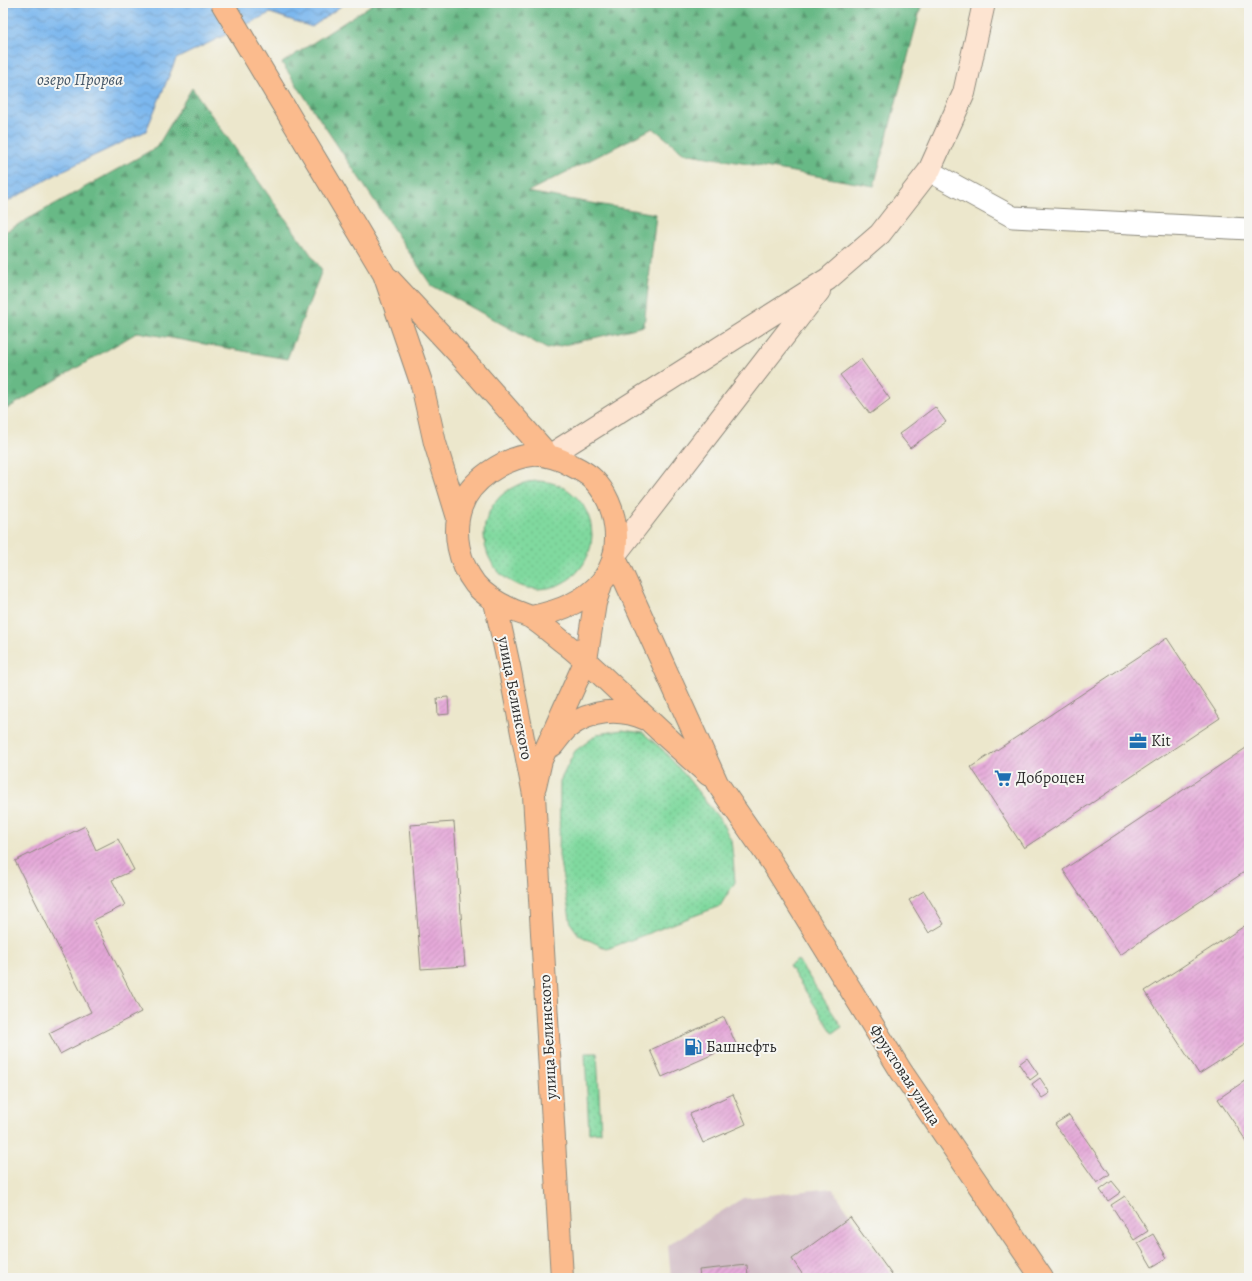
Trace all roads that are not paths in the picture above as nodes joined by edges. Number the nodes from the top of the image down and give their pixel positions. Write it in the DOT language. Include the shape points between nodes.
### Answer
graph roads {
  1 [pos="222,3"];
  2 [pos="984,3"];
  3 [pos="929,171"];
  4 [pos="1249,228"];
  5 [pos="384,274"];
  6 [pos="828,279"];
  7 [pos="549,456"];
  8 [pos="458,518"];
  9 [pos="614,556"];
  10 [pos="602,581"];
  11 [pos="496,602"];
  12 [pos="530,617"];
  13 [pos="586,660"];
  14 [pos="651,722"];
  15 [pos="541,760"];
  16 [pos="717,783"];
  17 [pos="534,795"];
  18 [pos="562,1278"];
  19 [pos="1042,1278"];
  1 -- 5 [label="main road"];
  2 -- 3 [label="main road" via="964,93"];
  3 -- 4 [label="street" via="1013,216"];
  3 -- 6 [label="main road" via="880,234"];
  5 -- 7 [label="main road" via="458,352"];
  5 -- 8 [label="main road" via="422,385 435,443"];
  6 -- 7 [label="main road"];
  6 -- 9 [label="main road"];
  7 -- 8 [label="main road" via="534,455 497,466 479,480 461,505"];
  7 -- 9 [label="main road" via="582,470 593,479 604,494 616,525"];
  8 -- 11 [label="main road" via="459,551 464,568 476,586"];
  9 -- 10 [label="main road"];
  9 -- 16 [label="main road"];
  10 -- 12 [label="main road" via="583,598 566,608"];
  10 -- 13 [label="main road, улица Белинского" via="595,603"];
  11 -- 12 [label="main road"];
  11 -- 17 [label="main road, улица Белинского"];
  12 -- 13 [label="main road"];
  13 -- 14 [label="main road"];
  13 -- 15 [label="main road, улица Белинского"];
  14 -- 15 [label="main road" via="634,714 620,712 603,712 583,718 566,729"];
  14 -- 16 [label="main road"];
  15 -- 17 [label="main road, улица Белинского"];
  16 -- 19 [label="main road, Фруктовая улица" via="776,867 901,1070"];
  17 -- 18 [label="main road, улица Белинского"];
}
